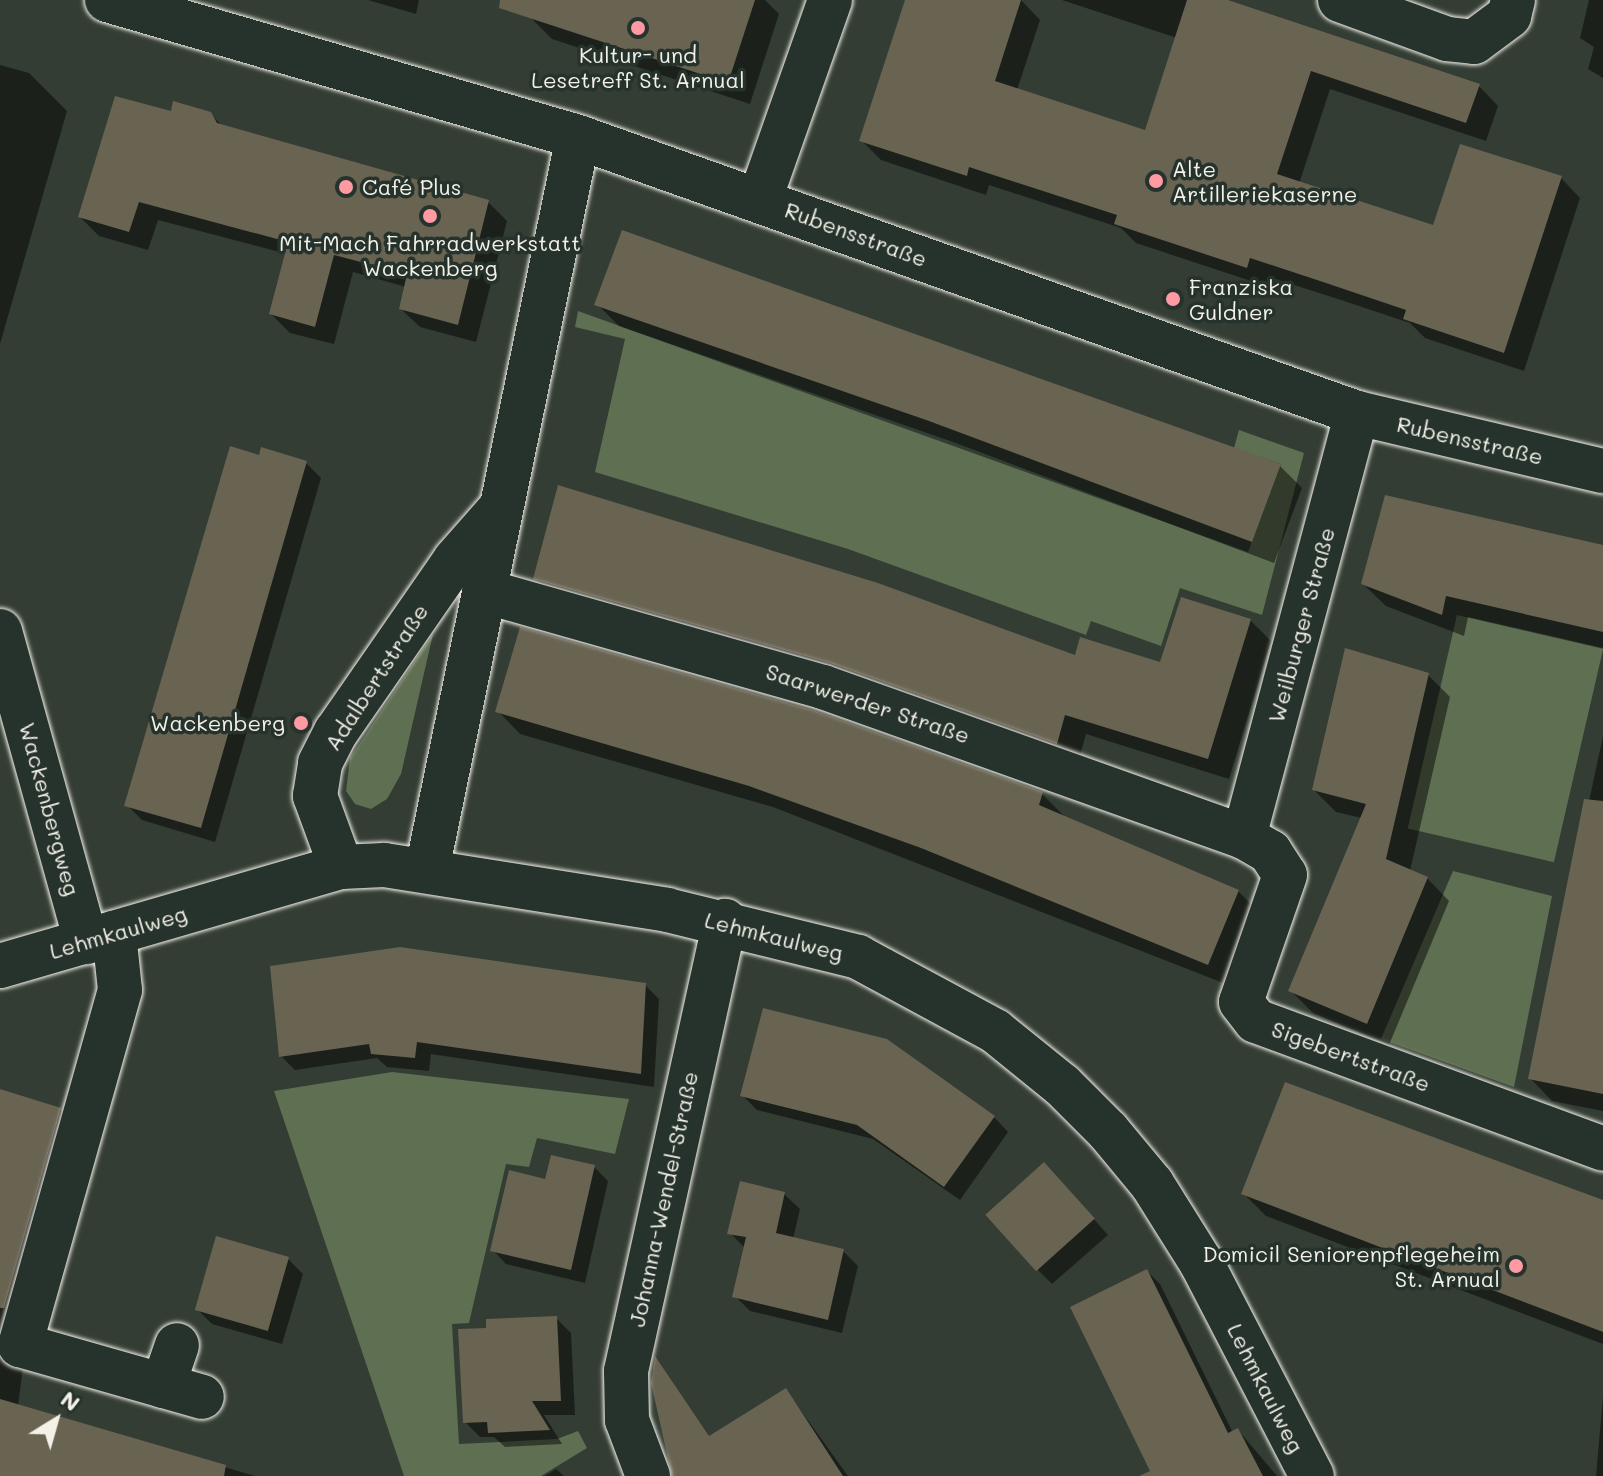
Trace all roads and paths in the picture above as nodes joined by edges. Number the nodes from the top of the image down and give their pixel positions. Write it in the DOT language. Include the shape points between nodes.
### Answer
graph roads {
  1 [pos="107,0"];
  2 [pos="830,0"];
  3 [pos="1340,0"];
  4 [pos="1513,0"];
  5 [pos="578,137"];
  6 [pos="760,199"];
  7 [pos="1357,413"];
  8 [pos="1603,471"];
  9 [pos="501,508"];
  10 [pos="484,591"];
  11 [pos="0,631"];
  12 [pos="1244,837"];
  13 [pos="341,867"];
  14 [pos="427,870"];
  15 [pos="725,921"];
  16 [pos="100,937"];
  17 [pos="0,966"];
  18 [pos="1603,1149"];
  19 [pos="177,1345"];
  20 [pos="648,1476"];
  21 [pos="1312,1476"];
  1 -- 5 [label="street, Rubensstraße"];
  2 -- 6 [label="street"];
  3 -- 4 [label="street" via="1447,39 1474,42 1509,16"];
  5 -- 6 [label="street, Rubensstraße"];
  5 -- 9 [label="street, Adalbertstraße"];
  6 -- 7 [label="street, Rubensstraße"];
  7 -- 8 [label="street, Rubensstraße"];
  7 -- 12 [label="street, Weilburger Straße"];
  9 -- 10 [label="street, Adalbertstraße"];
  9 -- 13 [label="street, Adalbertstraße" via="438,584 320,763 315,796"];
  10 -- 12 [label="street, Saarwerder Straße" via="823,687"];
  10 -- 14 [label="street, Adalbertstraße"];
  11 -- 16 [label="street, Wackenbergweg"];
  12 -- 18 [label="street, Sigebertstraße" via="1270,852 1285,875 1241,1002 1256,1021"];
  13 -- 14 [label="street, Lehmkaulweg"];
  13 -- 16 [label="street, Lehmkaulweg"];
  14 -- 15 [label="street, Lehmkaulweg"];
  15 -- 20 [label="street, Johanna-Wendel-Straße" via="626,1371 627,1420"];
  15 -- 21 [label="street, Lehmkaulweg" via="858,957 935,994 995,1031 1062,1085 1152,1184 1202,1264"];
  16 -- 17 [label="street, Lehmkaulweg"];
  16 -- 19 [label="street, Wackenbergweg" via="120,990 20,1345 183,1391"];
}
